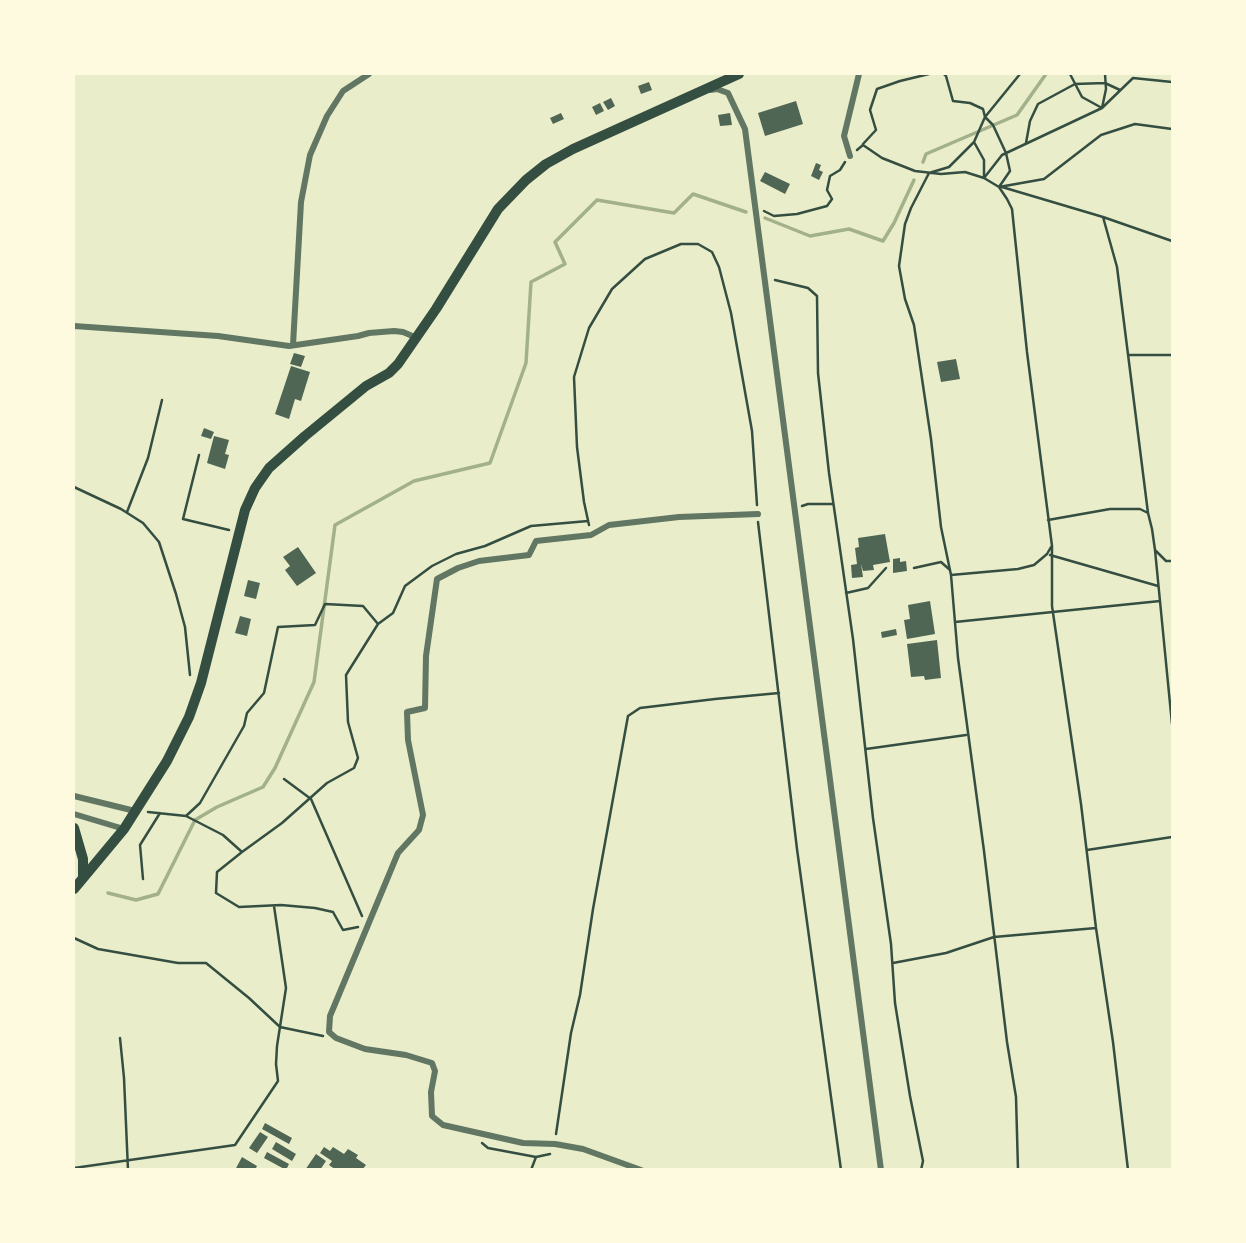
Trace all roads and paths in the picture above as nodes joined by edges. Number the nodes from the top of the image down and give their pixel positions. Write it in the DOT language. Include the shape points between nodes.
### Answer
graph roads {
  1 [pos="369,74"];
  2 [pos="739,74"];
  3 [pos="859,74"];
  4 [pos="929,74"];
  5 [pos="944,74"];
  6 [pos="1020,74"];
  7 [pos="1070,74"];
  8 [pos="1105,74"];
  9 [pos="1134,76"];
  10 [pos="722,77"];
  11 [pos="1172,82"];
  12 [pos="1105,83"];
  13 [pos="1075,84"];
  14 [pos="1120,90"];
  15 [pos="701,91"];
  16 [pos="1102,108"];
  17 [pos="985,117"];
  18 [pos="1172,129"];
  19 [pos="974,142"];
  20 [pos="1026,143"];
  21 [pos="863,145"];
  22 [pos="1006,153"];
  23 [pos="850,156"];
  24 [pos="929,173"];
  25 [pos="984,178"];
  26 [pos="999,187"];
  27 [pos="755,206"];
  28 [pos="1102,216"];
  29 [pos="1172,241"];
  30 [pos="764,276"];
  31 [pos="74,326"];
  32 [pos="417,338"];
  33 [pos="293,345"];
  34 [pos="1128,355"];
  35 [pos="1172,355"];
  36 [pos="162,400"];
  37 [pos="199,455"];
  38 [pos="74,487"];
  39 [pos="833,505"];
  40 [pos="794,509"];
  41 [pos="127,512"];
  42 [pos="1148,513"];
  43 [pos="758,514"];
  44 [pos="1048,520"];
  45 [pos="588,521"];
  46 [pos="239,532"];
  47 [pos="592,535"];
  48 [pos="1155,550"];
  49 [pos="1049,554"];
  50 [pos="1172,561"];
  51 [pos="886,568"];
  52 [pos="915,568"];
  53 [pos="950,570"];
  54 [pos="951,575"];
  55 [pos="1158,586"];
  56 [pos="846,593"];
  57 [pos="1160,601"];
  58 [pos="1053,612"];
  59 [pos="955,622"];
  60 [pos="378,624"];
  61 [pos="1172,662"];
  62 [pos="1166,663"];
  63 [pos="190,683"];
  64 [pos="779,693"];
  65 [pos="1172,724"];
  66 [pos="968,735"];
  67 [pos="866,749"];
  68 [pos="284,779"];
  69 [pos="74,796"];
  70 [pos="311,800"];
  71 [pos="135,811"];
  72 [pos="160,813"];
  73 [pos="74,814"];
  74 [pos="186,816"];
  75 [pos="74,828"];
  76 [pos="124,829"];
  77 [pos="1172,837"];
  78 [pos="1087,850"];
  79 [pos="242,852"];
  80 [pos="83,877"];
  81 [pos="143,879"];
  82 [pos="74,889"];
  83 [pos="274,906"];
  84 [pos="367,926"];
  85 [pos="1096,928"];
  86 [pos="994,937"];
  87 [pos="74,938"];
  88 [pos="892,964"];
  89 [pos="280,1027"];
  90 [pos="120,1038"];
  91 [pos="336,1038"];
  92 [pos="555,1144"];
  93 [pos="550,1154"];
  94 [pos="127,1160"];
  95 [pos="74,1168"];
  96 [pos="128,1170"];
  97 [pos="531,1170"];
  98 [pos="641,1170"];
  99 [pos="841,1170"];
  100 [pos="881,1170"];
  101 [pos="921,1170"];
  102 [pos="1018,1170"];
  103 [pos="1128,1170"];
  1 -- 33 [label="street" via="343,91 310,155 302,202"];
  2 -- 10 [label="highway"];
  3 -- 23 [label="street" via="844,136"];
  4 -- 21 [label="path" via="877,89 870,110 876,130"];
  5 -- 17 [label="path" via="953,101 970,103 982,109"];
  6 -- 17 [label="path"];
  7 -- 13 [label="path"];
  8 -- 12 [label="path"];
  9 -- 11 [label="path"];
  9 -- 14 [label="path"];
  10 -- 15 [label="highway"];
  12 -- 13 [label="path"];
  12 -- 14 [label="path"];
  12 -- 16 [label="path"];
  13 -- 16 [label="path" via="1082,97"];
  13 -- 20 [label="path" via="1038,104"];
  14 -- 16 [label="path"];
  15 -- 27 [label="street" via="728,93 745,129"];
  15 -- 32 [label="highway" via="573,149 526,180 498,209"];
  16 -- 20 [label="path"];
  17 -- 19 [label="path"];
  17 -- 22 [label="path"];
  18 -- 26 [label="path" via="1135,124 1101,135 1044,179"];
  19 -- 24 [label="path" via="949,167"];
  19 -- 25 [label="path" via="984,160"];
  20 -- 22 [label="path"];
  21 -- 23 [label="path"];
  21 -- 24 [label="path" via="882,158"];
  22 -- 25 [label="path"];
  22 -- 26 [label="path" via="1010,171"];
  23 -- 27 [label="path" via="830,176 827,190 832,199 827,206 774,216"];
  24 -- 25 [label="path" via="965,172"];
  24 -- 53 [label="path" via="905,224 900,266 914,325"];
  25 -- 26 [label="path"];
  26 -- 28 [label="path"];
  26 -- 44 [label="path" via="1012,209"];
  27 -- 30 [label="street"];
  28 -- 29 [label="path"];
  28 -- 34 [label="path" via="1117,267"];
  30 -- 39 [label="path" via="807,288 817,296 818,373"];
  30 -- 40 [label="street"];
  31 -- 33 [label="street"];
  32 -- 33 [label="street" via="394,331"];
  32 -- 46 [label="highway" via="389,373 366,386 269,468 255,488"];
  34 -- 35 [label="path"];
  34 -- 42 [label="path"];
  36 -- 41 [label="path" via="148,458"];
  37 -- 46 [label="path" via="183,519"];
  38 -- 41 [label="path"];
  39 -- 40 [label="path" via="808,504"];
  39 -- 56 [label="path"];
  40 -- 100 [label="street"];
  41 -- 63 [label="path" via="159,542 185,626"];
  42 -- 44 [label="path" via="1110,509"];
  42 -- 48 [label="path"];
  43 -- 45 [label="path" via="752,431 719,267 712,252 698,244 681,244 645,259 628,274 612,289 589,328 574,377 577,447"];
  43 -- 47 [label="street" via="609,525"];
  43 -- 64 [label="path"];
  44 -- 49 [label="path"];
  45 -- 47 [label="path"];
  45 -- 60 [label="path" via="531,526 456,554 405,586 393,613"];
  46 -- 71 [label="highway" via="191,712"];
  47 -- 84 [label="street" via="536,541 529,555 478,561 438,579 426,656 425,708 407,712 423,815 419,830 398,853"];
  48 -- 50 [label="path"];
  48 -- 55 [label="path"];
  49 -- 54 [label="path" via="1018,569"];
  49 -- 55 [label="path"];
  49 -- 58 [label="path"];
  51 -- 56 [label="path" via="868,588"];
  52 -- 53 [label="path" via="941,562"];
  53 -- 54 [label="path"];
  54 -- 59 [label="path"];
  55 -- 57 [label="path"];
  56 -- 67 [label="path"];
  57 -- 58 [label="path"];
  57 -- 62 [label="path"];
  58 -- 59 [label="path"];
  58 -- 78 [label="path"];
  59 -- 66 [label="path"];
  60 -- 70 [label="path" via="346,676 348,722 358,758 354,768 327,783"];
  60 -- 74 [label="path" via="363,606 325,604 315,625 278,627 264,693 247,713 200,803"];
  61 -- 62 [label="path"];
  62 -- 65 [label="path"];
  64 -- 92 [label="path" via="640,708 628,716"];
  64 -- 99 [label="path"];
  66 -- 67 [label="path"];
  66 -- 86 [label="path"];
  67 -- 88 [label="path"];
  68 -- 70 [label="path"];
  69 -- 71 [label="street"];
  70 -- 79 [label="path"];
  70 -- 84 [label="path"];
  71 -- 72 [label="path"];
  71 -- 76 [label="highway"];
  72 -- 74 [label="path"];
  72 -- 81 [label="path" via="140,845"];
  73 -- 76 [label="street"];
  74 -- 79 [label="path" via="223,835"];
  75 -- 80 [label="highway"];
  76 -- 80 [label="highway"];
  77 -- 78 [label="path"];
  78 -- 85 [label="path"];
  79 -- 83 [label="path" via="216,872 216,893 239,907"];
  80 -- 82 [label="highway"];
  83 -- 84 [label="path" via="333,912 343,930"];
  83 -- 89 [label="path" via="286,988"];
  84 -- 91 [label="street" via="330,1016 328,1032"];
  85 -- 86 [label="path"];
  85 -- 103 [label="path"];
  86 -- 88 [label="path"];
  86 -- 102 [label="path" via="1016,1097"];
  87 -- 89 [label="path" via="98,949 178,963 206,963"];
  88 -- 101 [label="path"];
  89 -- 91 [label="path"];
  89 -- 94 [label="path" via="278,1081 235,1145"];
  90 -- 94 [label="path"];
  91 -- 92 [label="street" via="432,1063 432,1116 443,1125 523,1143"];
  92 -- 98 [label="street"];
  93 -- 97 [label="path" via="536,1157"];
  94 -- 95 [label="path"];
  94 -- 96 [label="path"];
}
